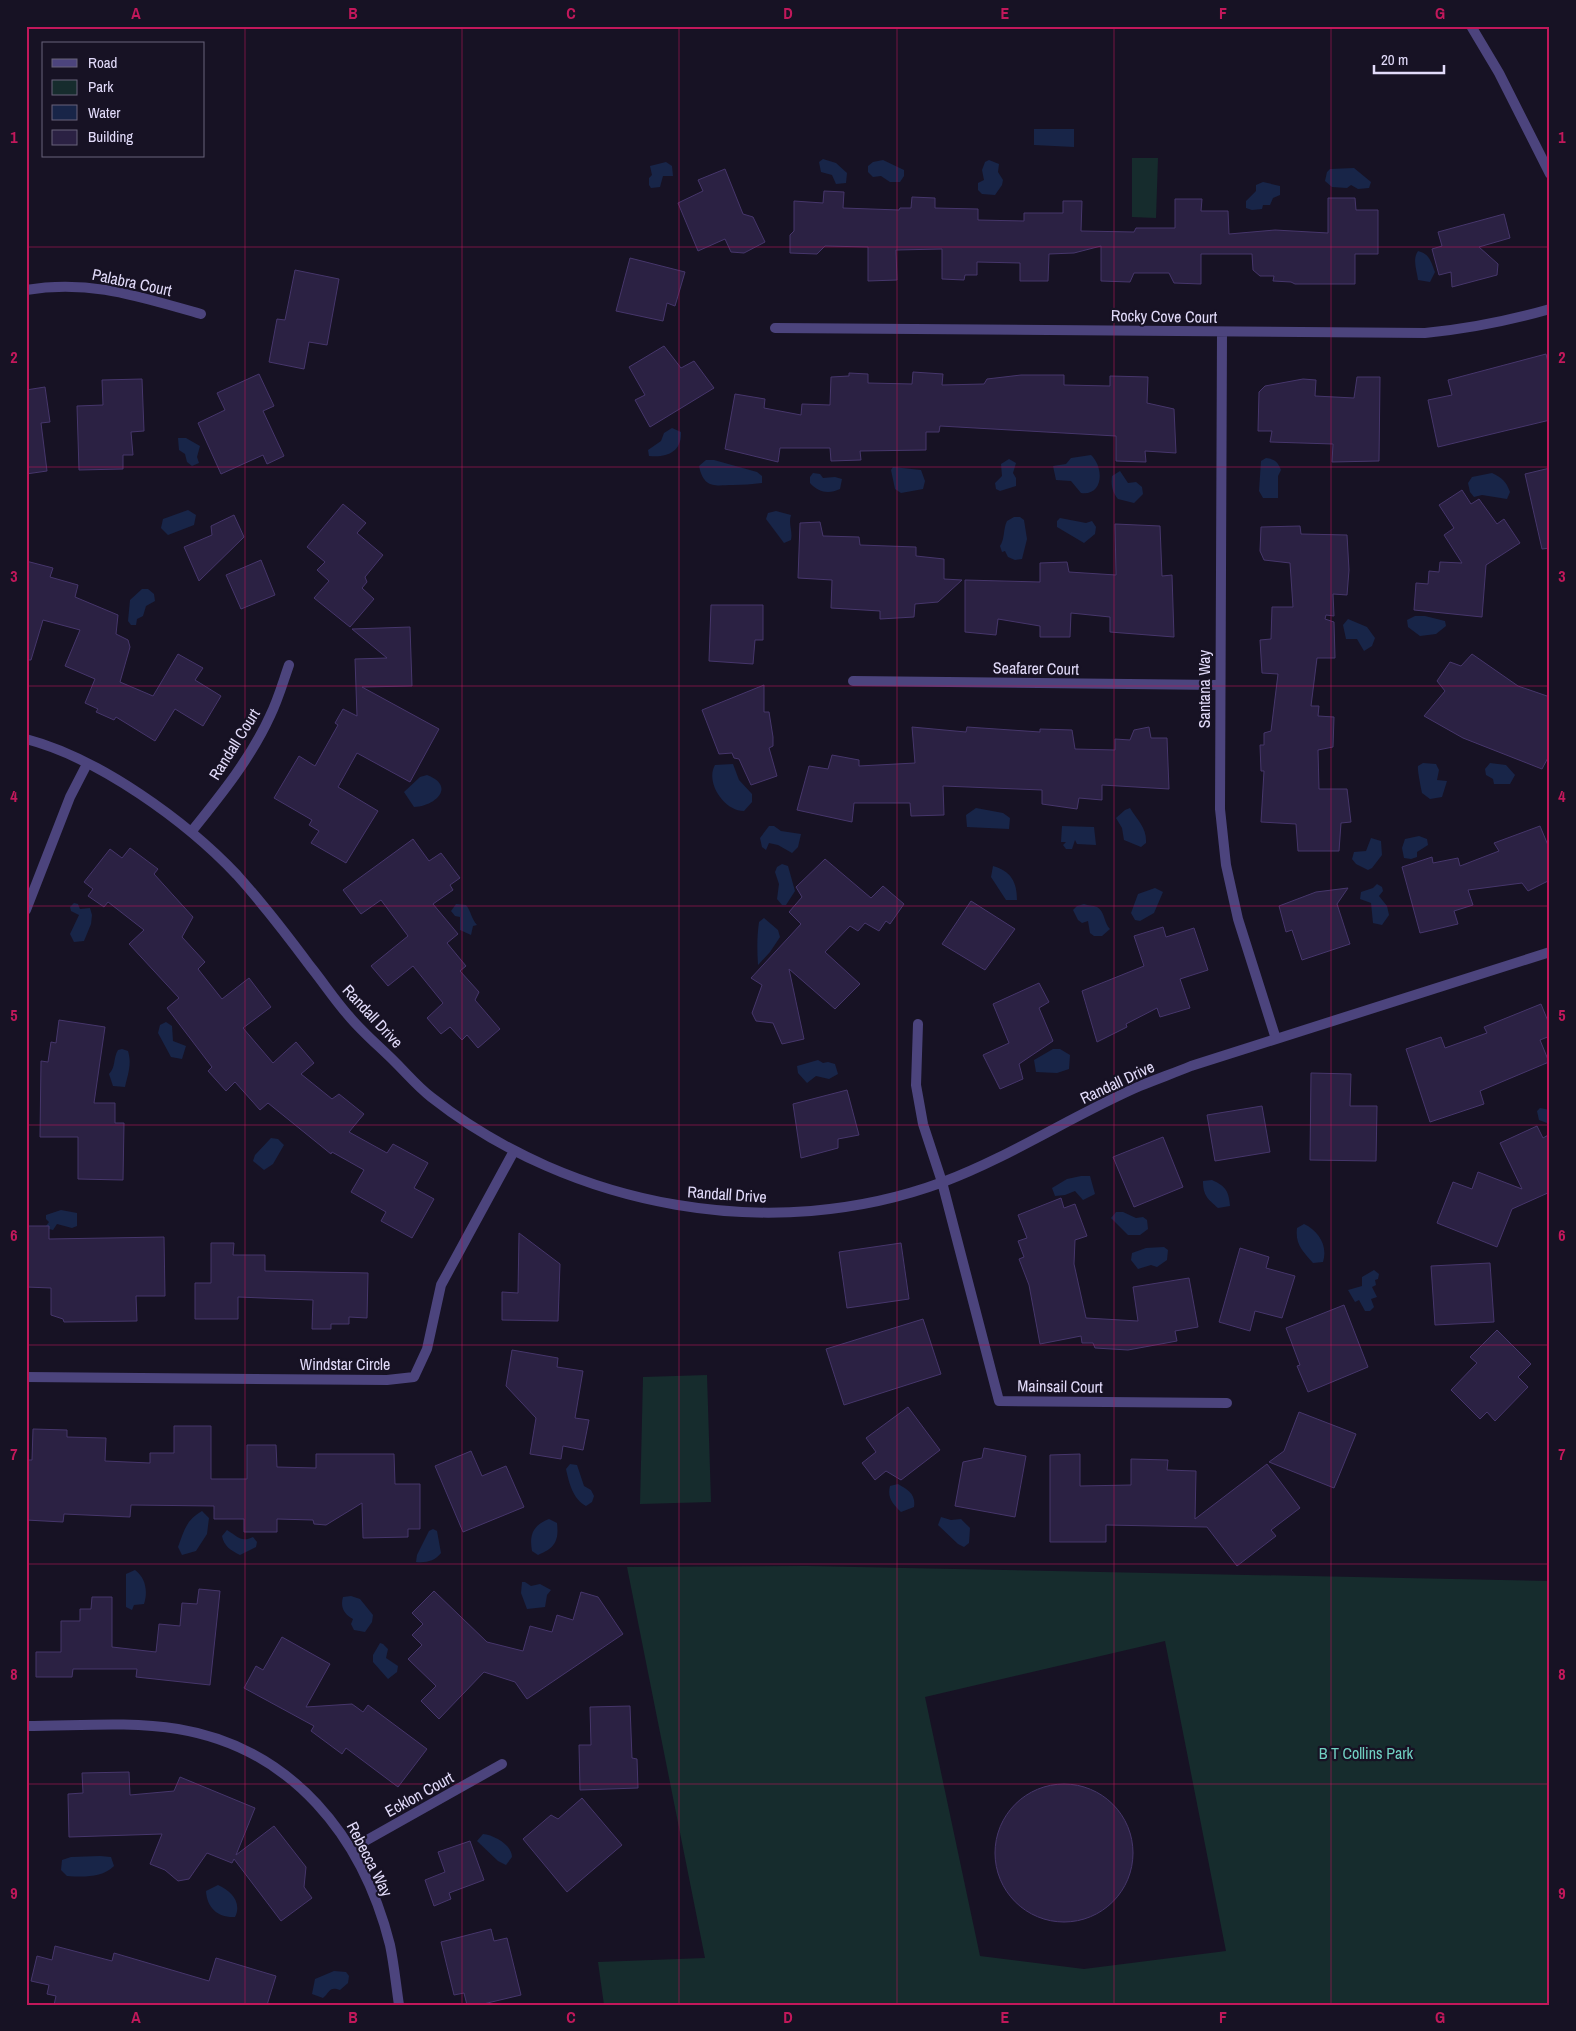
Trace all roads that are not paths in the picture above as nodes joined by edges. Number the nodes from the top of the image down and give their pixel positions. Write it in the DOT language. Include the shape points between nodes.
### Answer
graph roads {
  1 [pos="1471,26"];
  2 [pos="1550,174"];
  3 [pos="26,290"];
  4 [pos="1550,309"];
  5 [pos="201,314"];
  6 [pos="775,328"];
  7 [pos="1222,332"];
  8 [pos="289,665"];
  9 [pos="853,681"];
  10 [pos="1219,685"];
  11 [pos="26,739"];
  12 [pos="87,764"];
  13 [pos="191,832"];
  14 [pos="26,910"];
  15 [pos="1550,952"];
  16 [pos="918,1024"];
  17 [pos="1276,1039"];
  18 [pos="514,1151"];
  19 [pos="942,1182"];
  20 [pos="26,1377"];
  21 [pos="1227,1403"];
  22 [pos="26,1726"];
  23 [pos="502,1764"];
  24 [pos="351,1849"];
  25 [pos="399,2005"];
  1 -- 2 [label="street" via="1499,73"];
  3 -- 5 [label="street, Palabra Court" via="47,286 94,286"];
  4 -- 7 [label="street, Rocky Cove Court" via="1467,330 1425,333"];
  6 -- 7 [label="street, Rocky Cove Court"];
  7 -- 10 [label="street, Santana Way"];
  8 -- 13 [label="street, Randall Court" via="270,716 254,745"];
  9 -- 10 [label="street, Seafarer Court"];
  10 -- 17 [label="street, Santana Way" via="1220,809 1226,865 1238,919"];
  11 -- 12 [label="street, Randall Drive"];
  12 -- 13 [label="street, Randall Drive" via="128,786"];
  12 -- 14 [label="street" via="70,798"];
  13 -- 18 [label="street, Randall Drive" via="236,874 349,1016 428,1095 474,1128"];
  15 -- 17 [label="street, Randall Drive"];
  16 -- 19 [label="street" via="916,1085 923,1124"];
  17 -- 19 [label="street, Randall Drive" via="1139,1086"];
  18 -- 19 [label="street, Randall Drive" via="565,1175 618,1193 710,1210 822,1209 877,1200"];
  18 -- 20 [label="street, Windstar Circle" via="441,1285 427,1349 414,1377 386,1380"];
  19 -- 21 [label="street, Mainsail Court" via="999,1401"];
  22 -- 24 [label="street, Rebecca Way" via="158,1727 193,1732 225,1742 256,1755 298,1785 333,1821"];
  23 -- 24 [label="street, Ecklon Court"];
  24 -- 25 [label="street, Rebecca Way" via="363,1872 390,1946"];
}
